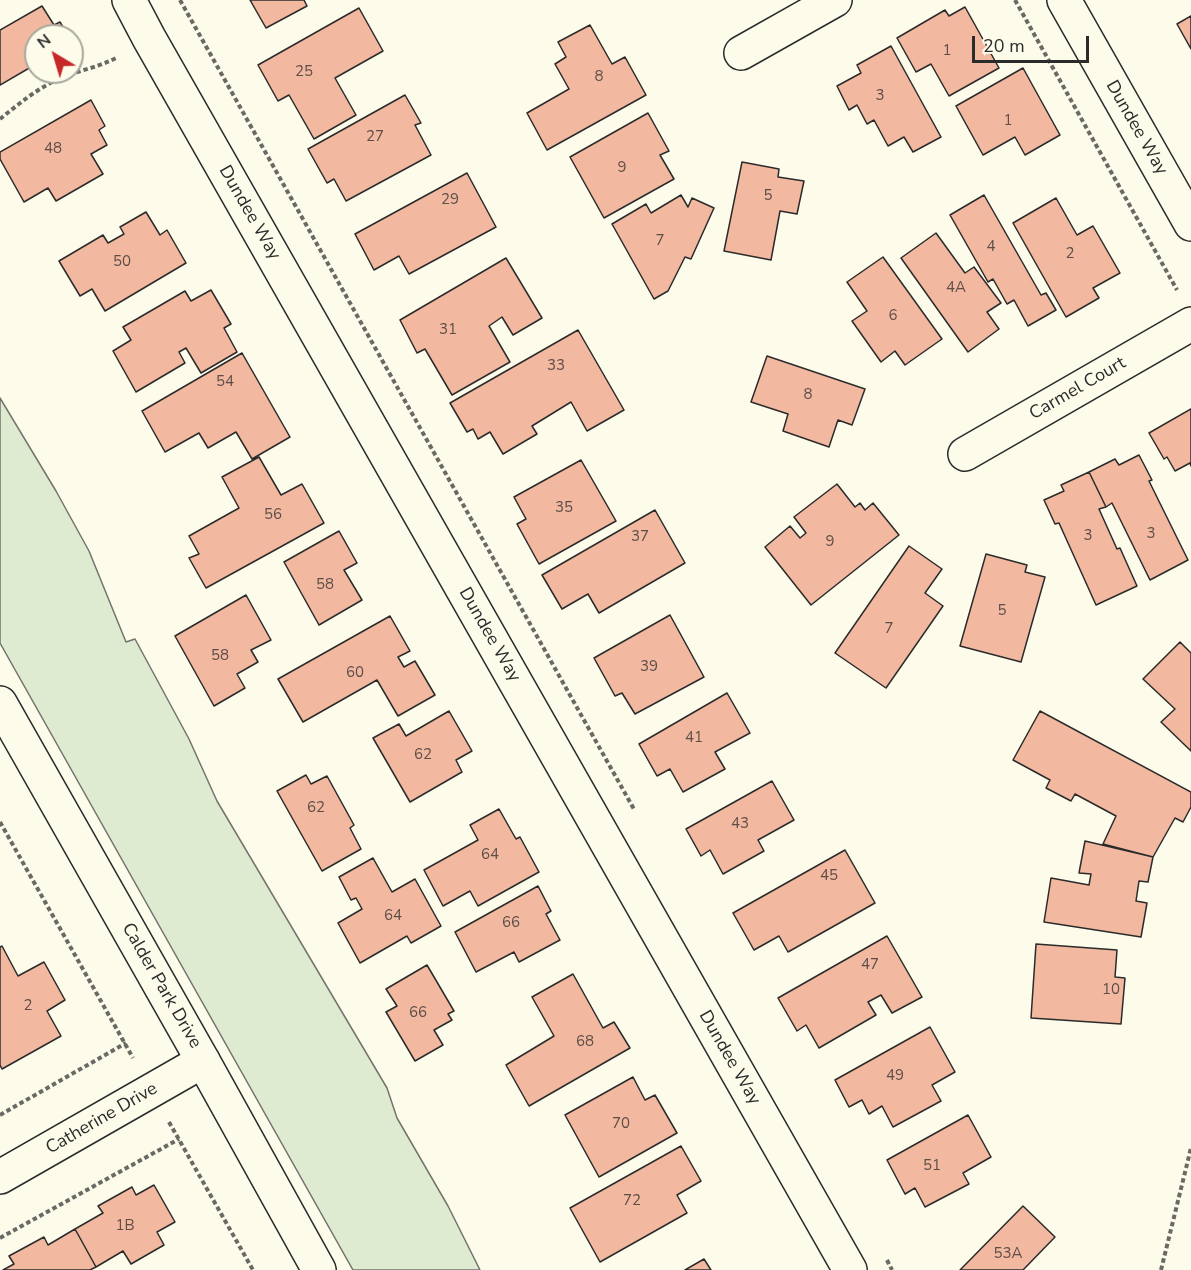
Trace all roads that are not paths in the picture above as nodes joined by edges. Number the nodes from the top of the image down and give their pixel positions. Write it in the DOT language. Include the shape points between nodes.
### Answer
graph roads {
  1 [pos="129,0"];
  2 [pos="836,0"];
  3 [pos="1064,0"];
  4 [pos="741,54"];
  5 [pos="1191,224"];
  6 [pos="1185,309"];
  7 [pos="965,454"];
  8 [pos="0,703"];
  9 [pos="203,1061"];
  10 [pos="0,1177"];
  11 [pos="319,1270"];
  12 [pos="850,1270"];
  1 -- 12 [label="street, Dundee Way"];
  2 -- 4 [label="street"];
  3 -- 5 [label="street, Dundee Way"];
  6 -- 7 [label="street, Carmel Court"];
  8 -- 9 [label="street, Calder Park Drive"];
  9 -- 10 [label="street, Catherine Drive"];
  9 -- 11 [label="street, Calder Park Drive"];
}
